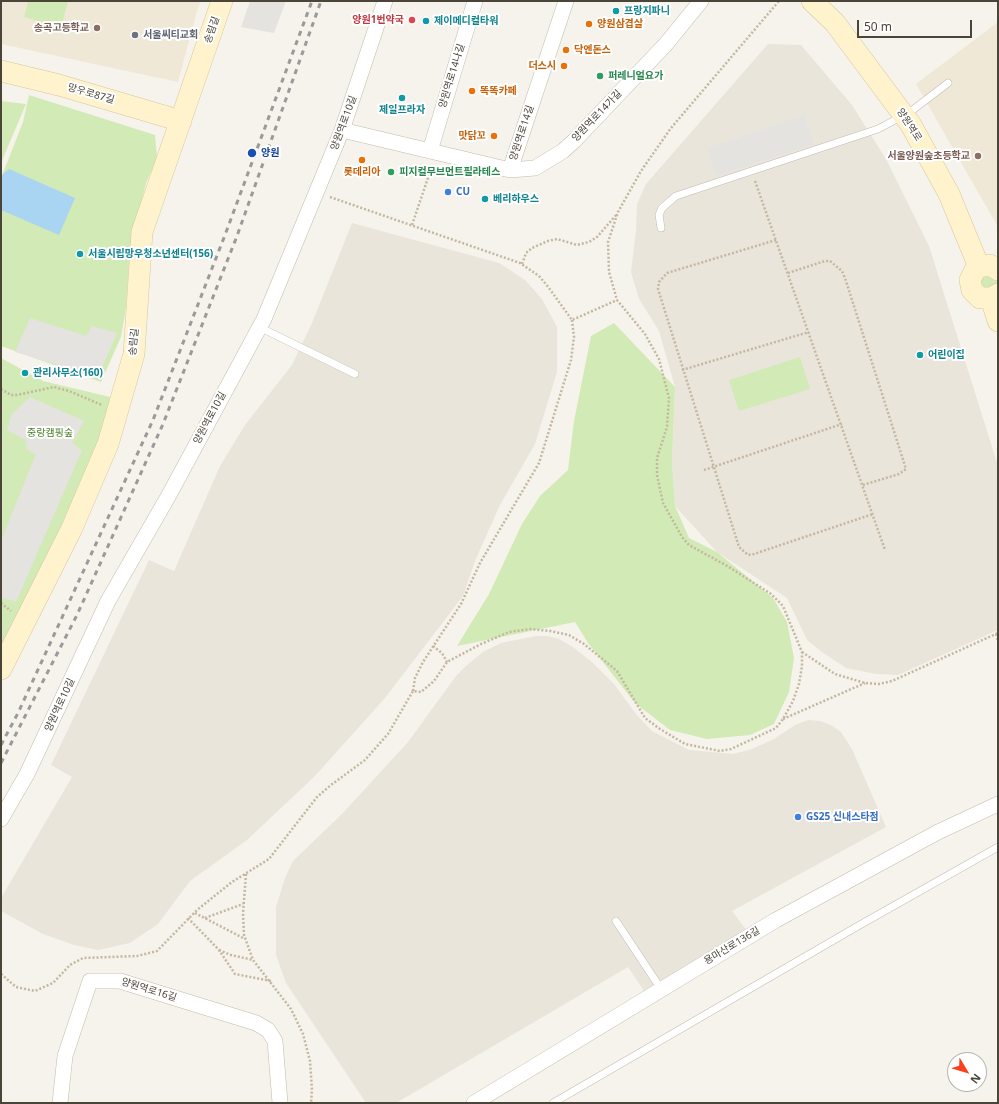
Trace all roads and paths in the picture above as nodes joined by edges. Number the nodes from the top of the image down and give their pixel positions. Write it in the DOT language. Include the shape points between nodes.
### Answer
graph roads {
  1 [pos="222,1"];
  2 [pos="384,1"];
  3 [pos="474,1"];
  4 [pos="566,1"];
  5 [pos="701,1"];
  6 [pos="779,1"];
  7 [pos="812,1"];
  8 [pos="1,71"];
  9 [pos="948,84"];
  10 [pos="904,115"];
  11 [pos="181,120"];
  12 [pos="342,130"];
  13 [pos="433,151"];
  14 [pos="510,170"];
  15 [pos="751,171"];
  16 [pos="326,196"];
  17 [pos="618,212"];
  18 [pos="412,225"];
  19 [pos="661,228"];
  20 [pos="776,240"];
  21 [pos="522,264"];
  22 [pos="989,268"];
  23 [pos="788,273"];
  24 [pos="994,296"];
  25 [pos="617,300"];
  26 [pos="572,320"];
  27 [pos="998,321"];
  28 [pos="259,327"];
  29 [pos="809,332"];
  30 [pos="682,370"];
  31 [pos="355,374"];
  32 [pos="1,389"];
  33 [pos="118,410"];
  34 [pos="842,424"];
  35 [pos="713,467"];
  36 [pos="704,470"];
  37 [pos="864,485"];
  38 [pos="873,514"];
  39 [pos="885,550"];
  40 [pos="1,603"];
  41 [pos="12,612"];
  42 [pos="997,634"];
  43 [pos="998,641"];
  44 [pos="433,646"];
  45 [pos="802,652"];
  46 [pos="447,662"];
  47 [pos="1,669"];
  48 [pos="865,683"];
  49 [pos="413,691"];
  50 [pos="784,719"];
  51 [pos="998,804"];
  52 [pos="1,819"];
  53 [pos="998,847"];
  54 [pos="246,874"];
  55 [pos="243,904"];
  56 [pos="195,912"];
  57 [pos="188,918"];
  58 [pos="204,918"];
  59 [pos="616,921"];
  60 [pos="246,940"];
  61 [pos="219,950"];
  62 [pos="253,960"];
  63 [pos="1,974"];
  64 [pos="271,981"];
  65 [pos="661,989"];
  66 [pos="60,1103"];
  67 [pos="280,1103"];
  68 [pos="311,1103"];
  69 [pos="474,1103"];
  70 [pos="553,1103"];
  1 -- 11 [label="street, 송림길"];
  2 -- 12 [label="street, 양원역로10길"];
  3 -- 13 [label="street, 양원역로14나길"];
  4 -- 14 [label="street, 양원역로14길"];
  5 -- 14 [label="street, 양원역로14가길" via="666,44 563,151 535,168"];
  6 -- 17 [label="path" via="671,128 641,171"];
  7 -- 10 [label="street, 양원역로" via="835,23"];
  8 -- 11 [label="street, 망우로87길"];
  9 -- 10 [label="lane"];
  10 -- 15 [label="lane" via="878,129"];
  10 -- 22 [label="street, 양원역로"];
  11 -- 33 [label="street, 송림길" via="142,232 134,354"];
  12 -- 13 [label="street, 양원역로14길"];
  12 -- 28 [label="street, 양원역로10길"];
  13 -- 14 [label="street, 양원역로14길"];
  13 -- 18 [label="path"];
  15 -- 19 [label="lane" via="676,196 662,208 659,215"];
  15 -- 20 [label="path"];
  16 -- 18 [label="path"];
  17 -- 21 [label="path" via="589,242 577,245 557,239 548,241 526,253"];
  17 -- 25 [label="path" via="608,242 609,272"];
  18 -- 21 [label="path"];
  20 -- 23 [label="path"];
  20 -- 30 [label="path" via="668,273 659,282 659,295"];
  21 -- 26 [label="path" via="539,276"];
  22 -- 24 [label="street" via="971,274 970,285 975,295 985,299"];
  23 -- 29 [label="path"];
  23 -- 37 [label="path" via="825,260 842,271 845,278 906,469 899,474"];
  24 -- 27 [label="street"];
  25 -- 26 [label="path"];
  25 -- 45 [label="path" via="645,334 659,359 669,398 667,427 657,458 657,474 663,503 690,545 771,594 783,606"];
  26 -- 44 [label="path" via="574,337 571,360 539,463 480,563 461,604"];
  28 -- 31 [label="lane"];
  28 -- 52 [label="street, 양원역로10길" via="169,495 108,601 27,774"];
  29 -- 30 [label="path"];
  29 -- 34 [label="path"];
  30 -- 35 [label="path"];
  32 -- 33 [label="path" via="11,395 17,395 54,387"];
  33 -- 47 [label="street, 송림길" via="108,444 72,528"];
  34 -- 35 [label="path"];
  34 -- 37 [label="path"];
  35 -- 36 [label="path"];
  35 -- 38 [label="path" via="739,547 748,555"];
  37 -- 38 [label="path"];
  38 -- 39 [label="path"];
  40 -- 41 [label="path"];
  42 -- 43 [label="path"];
  42 -- 48 [label="path" via="892,680 879,684"];
  44 -- 46 [label="path" via="442,653"];
  44 -- 49 [label="path" via="415,678"];
  45 -- 48 [label="path" via="835,674"];
  45 -- 50 [label="path" via="799,684"];
  46 -- 49 [label="path" via="434,681 421,692"];
  46 -- 50 [label="path" via="508,632 530,628 550,631 569,635 605,660 617,672 645,718 685,744 715,750 731,749 776,728"];
  48 -- 50 [label="path"];
  49 -- 54 [label="path" via="388,734 365,760 317,797 269,859"];
  51 -- 65 [label="street, 용마산로136길" via="938,832 776,920"];
  53 -- 70 [label="lane"];
  54 -- 55 [label="path"];
  54 -- 56 [label="path"];
  55 -- 58 [label="path"];
  55 -- 60 [label="path"];
  56 -- 57 [label="path"];
  56 -- 58 [label="path"];
  57 -- 61 [label="path"];
  57 -- 63 [label="path" via="157,951 136,956 83,958 70,965 53,983 35,991 16,987"];
  58 -- 60 [label="path"];
  59 -- 65 [label="lane"];
  60 -- 62 [label="path"];
  61 -- 62 [label="path"];
  61 -- 64 [label="path" via="235,974"];
  62 -- 64 [label="path"];
  64 -- 68 [label="path" via="291,1009 303,1034 310,1061"];
  65 -- 69 [label="street, 용마산로136길"];
  66 -- 67 [label="street, 양원역로16길" via="65,1056 90,982 120,981 256,1023 268,1030 275,1041"];
}
